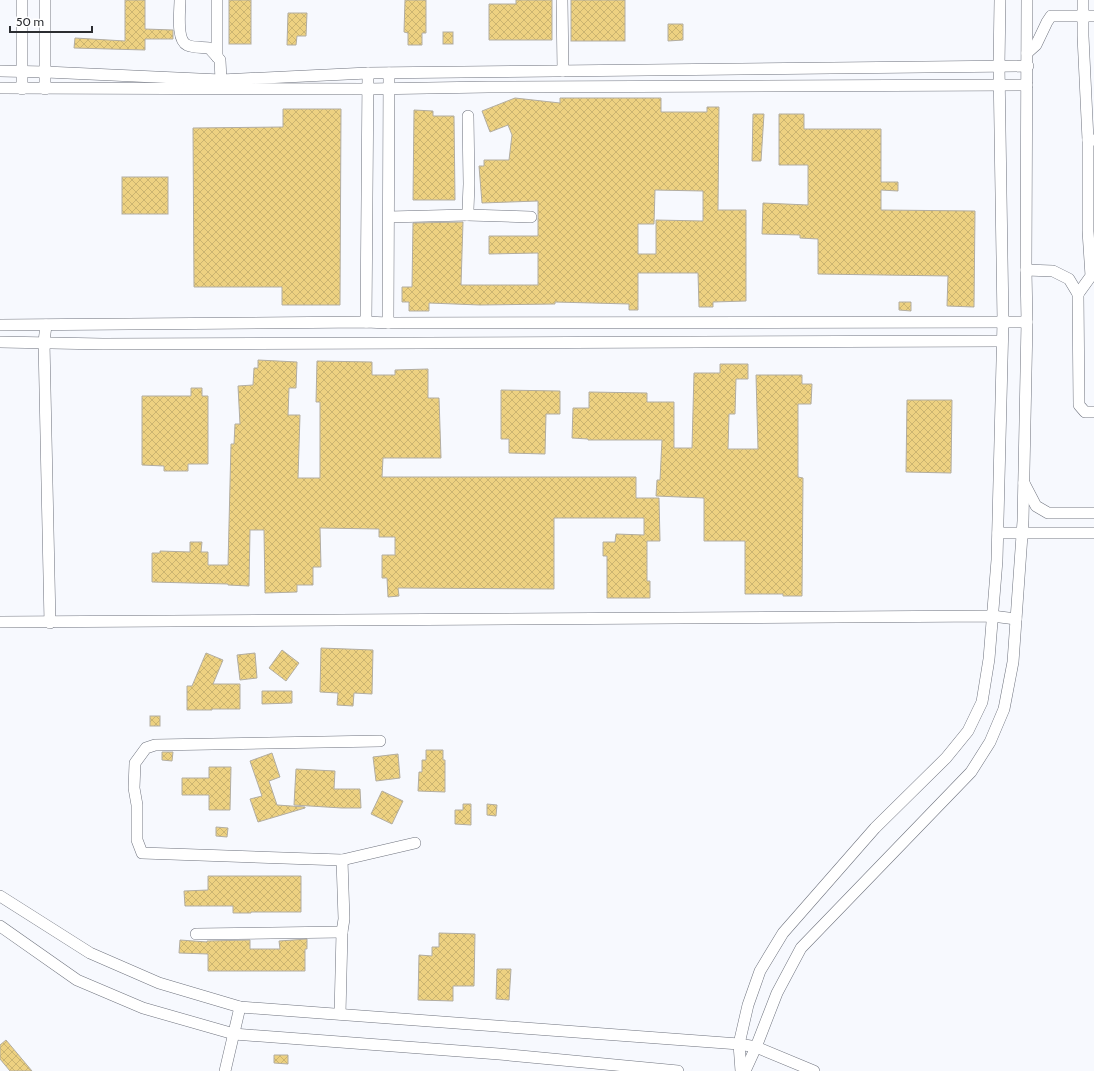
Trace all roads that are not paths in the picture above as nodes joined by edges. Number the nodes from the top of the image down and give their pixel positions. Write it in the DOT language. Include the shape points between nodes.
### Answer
graph roads {
  1 [pos="22,0"];
  2 [pos="45,0"];
  3 [pos="180,0"];
  4 [pos="218,0"];
  5 [pos="562,0"];
  6 [pos="1000,0"];
  7 [pos="1027,0"];
  8 [pos="1083,0"];
  9 [pos="1088,16"];
  10 [pos="1088,36"];
  11 [pos="1027,53"];
  12 [pos="218,57"];
  13 [pos="999,66"];
  14 [pos="1028,66"];
  15 [pos="0,71"];
  16 [pos="22,71"];
  17 [pos="563,71"];
  18 [pos="46,72"];
  19 [pos="368,73"];
  20 [pos="389,73"];
  21 [pos="221,80"];
  22 [pos="999,85"];
  23 [pos="1027,85"];
  24 [pos="0,88"];
  25 [pos="22,88"];
  26 [pos="45,89"];
  27 [pos="368,89"];
  28 [pos="389,89"];
  29 [pos="468,116"];
  30 [pos="1091,140"];
  31 [pos="467,215"];
  32 [pos="389,217"];
  33 [pos="531,217"];
  34 [pos="1092,255"];
  35 [pos="1026,270"];
  36 [pos="1078,294"];
  37 [pos="1002,321"];
  38 [pos="366,322"];
  39 [pos="1027,322"];
  40 [pos="388,323"];
  41 [pos="0,325"];
  42 [pos="46,325"];
  43 [pos="1002,341"];
  44 [pos="0,342"];
  45 [pos="44,342"];
  46 [pos="1094,412"];
  47 [pos="1023,482"];
  48 [pos="1094,513"];
  49 [pos="998,533"];
  50 [pos="1022,533"];
  51 [pos="1094,533"];
  52 [pos="992,616"];
  53 [pos="1016,619"];
  54 [pos="0,622"];
  55 [pos="50,623"];
  56 [pos="380,741"];
  57 [pos="415,843"];
  58 [pos="342,860"];
  59 [pos="0,896"];
  60 [pos="0,926"];
  61 [pos="342,932"];
  62 [pos="196,934"];
  63 [pos="240,1007"];
  64 [pos="340,1014"];
  65 [pos="234,1034"];
  66 [pos="739,1044"];
  67 [pos="756,1047"];
  68 [pos="225,1071"];
  69 [pos="678,1071"];
  70 [pos="742,1071"];
  71 [pos="745,1071"];
  72 [pos="814,1071"];
  1 -- 16 [label="street"];
  2 -- 18 [label="street"];
  3 -- 12 [label="street" via="182,42 188,46 209,48"];
  4 -- 12 [label="street"];
  5 -- 17 [label="street"];
  6 -- 13 [label="street"];
  7 -- 11 [label="street"];
  8 -- 9 [label="street"];
  9 -- 10 [label="street"];
  9 -- 11 [label="street" via="1052,16 1036,45"];
  10 -- 30 [label="street"];
  11 -- 14 [label="street"];
  12 -- 21 [label="street"];
  13 -- 14 [label="street"];
  13 -- 17 [label="street"];
  13 -- 22 [label="street"];
  14 -- 23 [label="street"];
  15 -- 16 [label="street"];
  16 -- 18 [label="street"];
  16 -- 25 [label="street"];
  17 -- 20 [label="street"];
  18 -- 21 [label="street"];
  18 -- 26 [label="street"];
  19 -- 20 [label="street"];
  19 -- 21 [label="street"];
  19 -- 27 [label="street"];
  20 -- 28 [label="street"];
  22 -- 23 [label="street"];
  22 -- 28 [label="street"];
  22 -- 37 [label="street"];
  23 -- 35 [label="street"];
  24 -- 25 [label="street"];
  25 -- 26 [label="street"];
  26 -- 27 [label="street"];
  27 -- 28 [label="street"];
  27 -- 38 [label="street"];
  28 -- 32 [label="street"];
  29 -- 31 [label="street"];
  30 -- 34 [label="street"];
  31 -- 32 [label="street"];
  31 -- 33 [label="street"];
  32 -- 40 [label="street"];
  34 -- 36 [label="street" via="1091,276"];
  35 -- 36 [label="street" via="1053,271 1068,279"];
  35 -- 39 [label="street"];
  36 -- 46 [label="street" via="1079,405 1085,412"];
  37 -- 39 [label="street"];
  37 -- 40 [label="street"];
  37 -- 43 [label="street"];
  38 -- 40 [label="street"];
  38 -- 42 [label="street"];
  39 -- 47 [label="street"];
  41 -- 42 [label="street"];
  42 -- 45 [label="street"];
  43 -- 45 [label="street" via="111,344"];
  43 -- 49 [label="street"];
  44 -- 45 [label="street"];
  45 -- 55 [label="street"];
  47 -- 48 [label="street" via="1036,506 1048,513"];
  47 -- 50 [label="street"];
  49 -- 50 [label="street"];
  49 -- 52 [label="street"];
  50 -- 51 [label="street"];
  50 -- 53 [label="street"];
  52 -- 53 [label="street"];
  52 -- 55 [label="street"];
  52 -- 66 [label="street" via="982,702 968,731 946,758 875,828 783,933 760,971 748,1005"];
  53 -- 67 [label="street" via="1013,662 1004,710 990,742 971,772 801,948 777,993"];
  54 -- 55 [label="street"];
  56 -- 58 [label="street" via="154,745 146,748 135,763 137,840 142,853"];
  57 -- 58 [label="street"];
  58 -- 61 [label="street"];
  59 -- 63 [label="street" via="90,953 159,983"];
  60 -- 65 [label="street" via="77,980 143,1008"];
  61 -- 62 [label="street"];
  61 -- 64 [label="street"];
  63 -- 64 [label="street"];
  63 -- 65 [label="street"];
  64 -- 66 [label="street"];
  65 -- 68 [label="street"];
  65 -- 69 [label="street" via="499,1054"];
  66 -- 67 [label="street"];
  66 -- 70 [label="street"];
  67 -- 71 [label="street"];
  67 -- 72 [label="street"];
}
